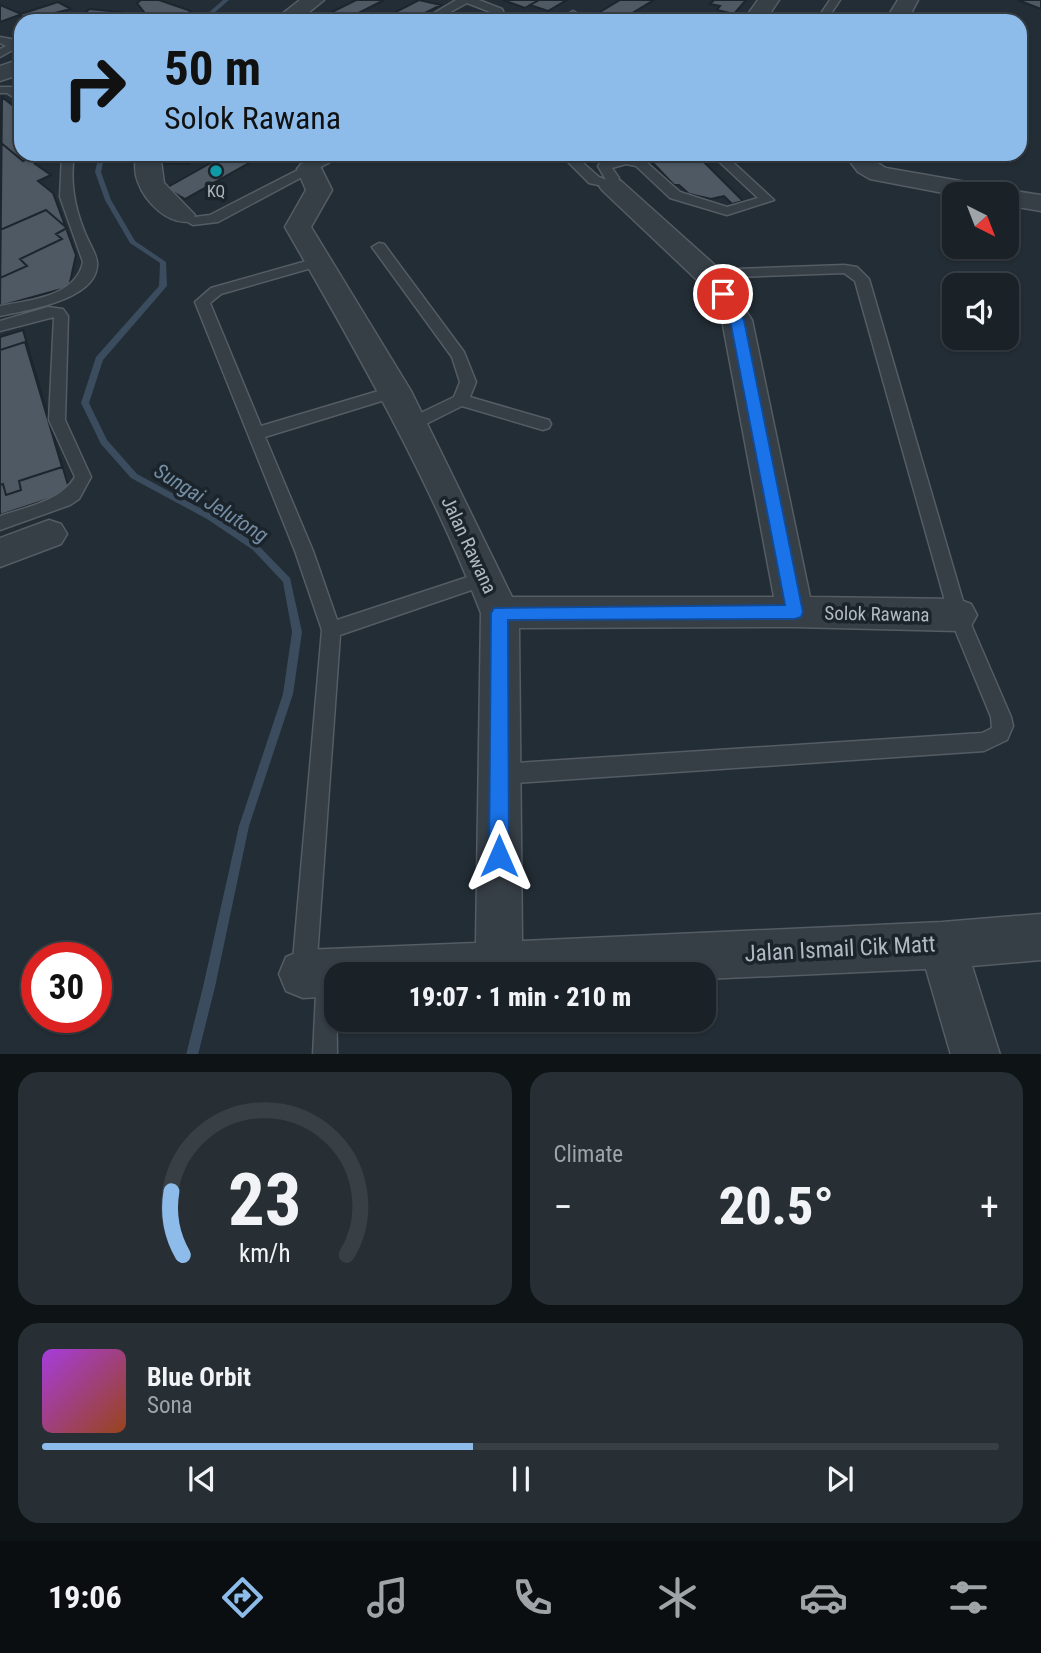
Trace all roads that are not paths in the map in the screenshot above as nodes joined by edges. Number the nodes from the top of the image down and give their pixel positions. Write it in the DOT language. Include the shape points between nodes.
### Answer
graph roads {
  1 [pos="314,0"];
  2 [pos="464,0"];
  3 [pos="470,0"];
  4 [pos="294,14"];
  5 [pos="439,14"];
  6 [pos="499,14"];
  7 [pos="0,40"];
  8 [pos="0,54"];
  9 [pos="66,161"];
  10 [pos="148,161"];
  11 [pos="577,161"];
  12 [pos="624,161"];
  13 [pos="631,161"];
  14 [pos="725,161"];
  15 [pos="862,161"];
  16 [pos="325,162"];
  17 [pos="600,175"];
  18 [pos="942,185"];
  19 [pos="1019,199"];
  20 [pos="1041,203"];
  21 [pos="181,215"];
  22 [pos="379,247"];
  23 [pos="317,262"];
  24 [pos="708,274"];
  25 [pos="0,311"];
  26 [pos="0,326"];
  27 [pos="395,391"];
  28 [pos="461,400"];
  29 [pos="412,424"];
  30 [pos="544,424"];
  31 [pos="255,434"];
  32 [pos="0,523"];
  33 [pos="49,534"];
  34 [pos="0,553"];
  35 [pos="486,578"];
  36 [pos="795,612"];
  37 [pos="500,613"];
  38 [pos="958,615"];
  39 [pos="331,630"];
  40 [pos="500,774"];
  41 [pos="1041,937"];
  42 [pos="942,945"];
  43 [pos="499,962"];
  44 [pos="565,962"];
  45 [pos="316,973"];
  46 [pos="324,973"];
  47 [pos="325,1054"];
  48 [pos="976,1054"];
  1 -- 4 [label="street"];
  2 -- 5 [label="lane"];
  3 -- 6 [label="lane"];
  7 -- 8 [label="lane" via="12,47"];
  9 -- 25 [label="lane" via="65,194 90,271 73,290"];
  10 -- 21 [label="street" via="148,182"];
  11 -- 17 [label="lane"];
  12 -- 17 [label="lane"];
  13 -- 14 [label="lane" via="640,163 688,201 727,211 767,200"];
  15 -- 18 [label="street" via="879,174"];
  16 -- 21 [label="lane" via="206,221"];
  16 -- 23 [label="street, Jalan Rawana" via="319,190 298,228"];
  17 -- 24 [label="street"];
  19 -- 20 [label="street"];
  22 -- 28 [label="lane" via="459,356 468,382"];
  23 -- 27 [label="street, Jalan Rawana"];
  23 -- 31 [label="lane" via="216,291 202,302"];
  24 -- 36 [label="street" via="737,320"];
  24 -- 38 [label="lane" via="844,269 862,279"];
  26 -- 32 [label="lane" via="48,312 61,316 57,420 83,477 64,500"];
  27 -- 29 [label="street, Jalan Rawana"];
  27 -- 31 [label="lane"];
  28 -- 29 [label="lane"];
  28 -- 30 [label="lane"];
  29 -- 35 [label="street, Jalan Rawana"];
  31 -- 39 [label="lane"];
  33 -- 34 [label="street"];
  35 -- 37 [label="street, Jalan Rawana"];
  35 -- 39 [label="lane"];
  36 -- 37 [label="street, Solok Rawana"];
  36 -- 38 [label="street, Solok Rawana"];
  37 -- 40 [label="street, Jalan Rawana"];
  38 -- 40 [label="lane" via="1001,716 1003,726 994,740"];
  39 -- 45 [label="lane"];
  40 -- 43 [label="street, Jalan Rawana"];
  41 -- 42 [label="street, Jalan Ismail Cik Matt"];
  42 -- 44 [label="street, Jalan Ismail Cik Matt"];
  42 -- 48 [label="street"];
  45 -- 46 [label="street, Jalan Ismail Cik Matt"];
  45 -- 47 [label="lane"];
}
